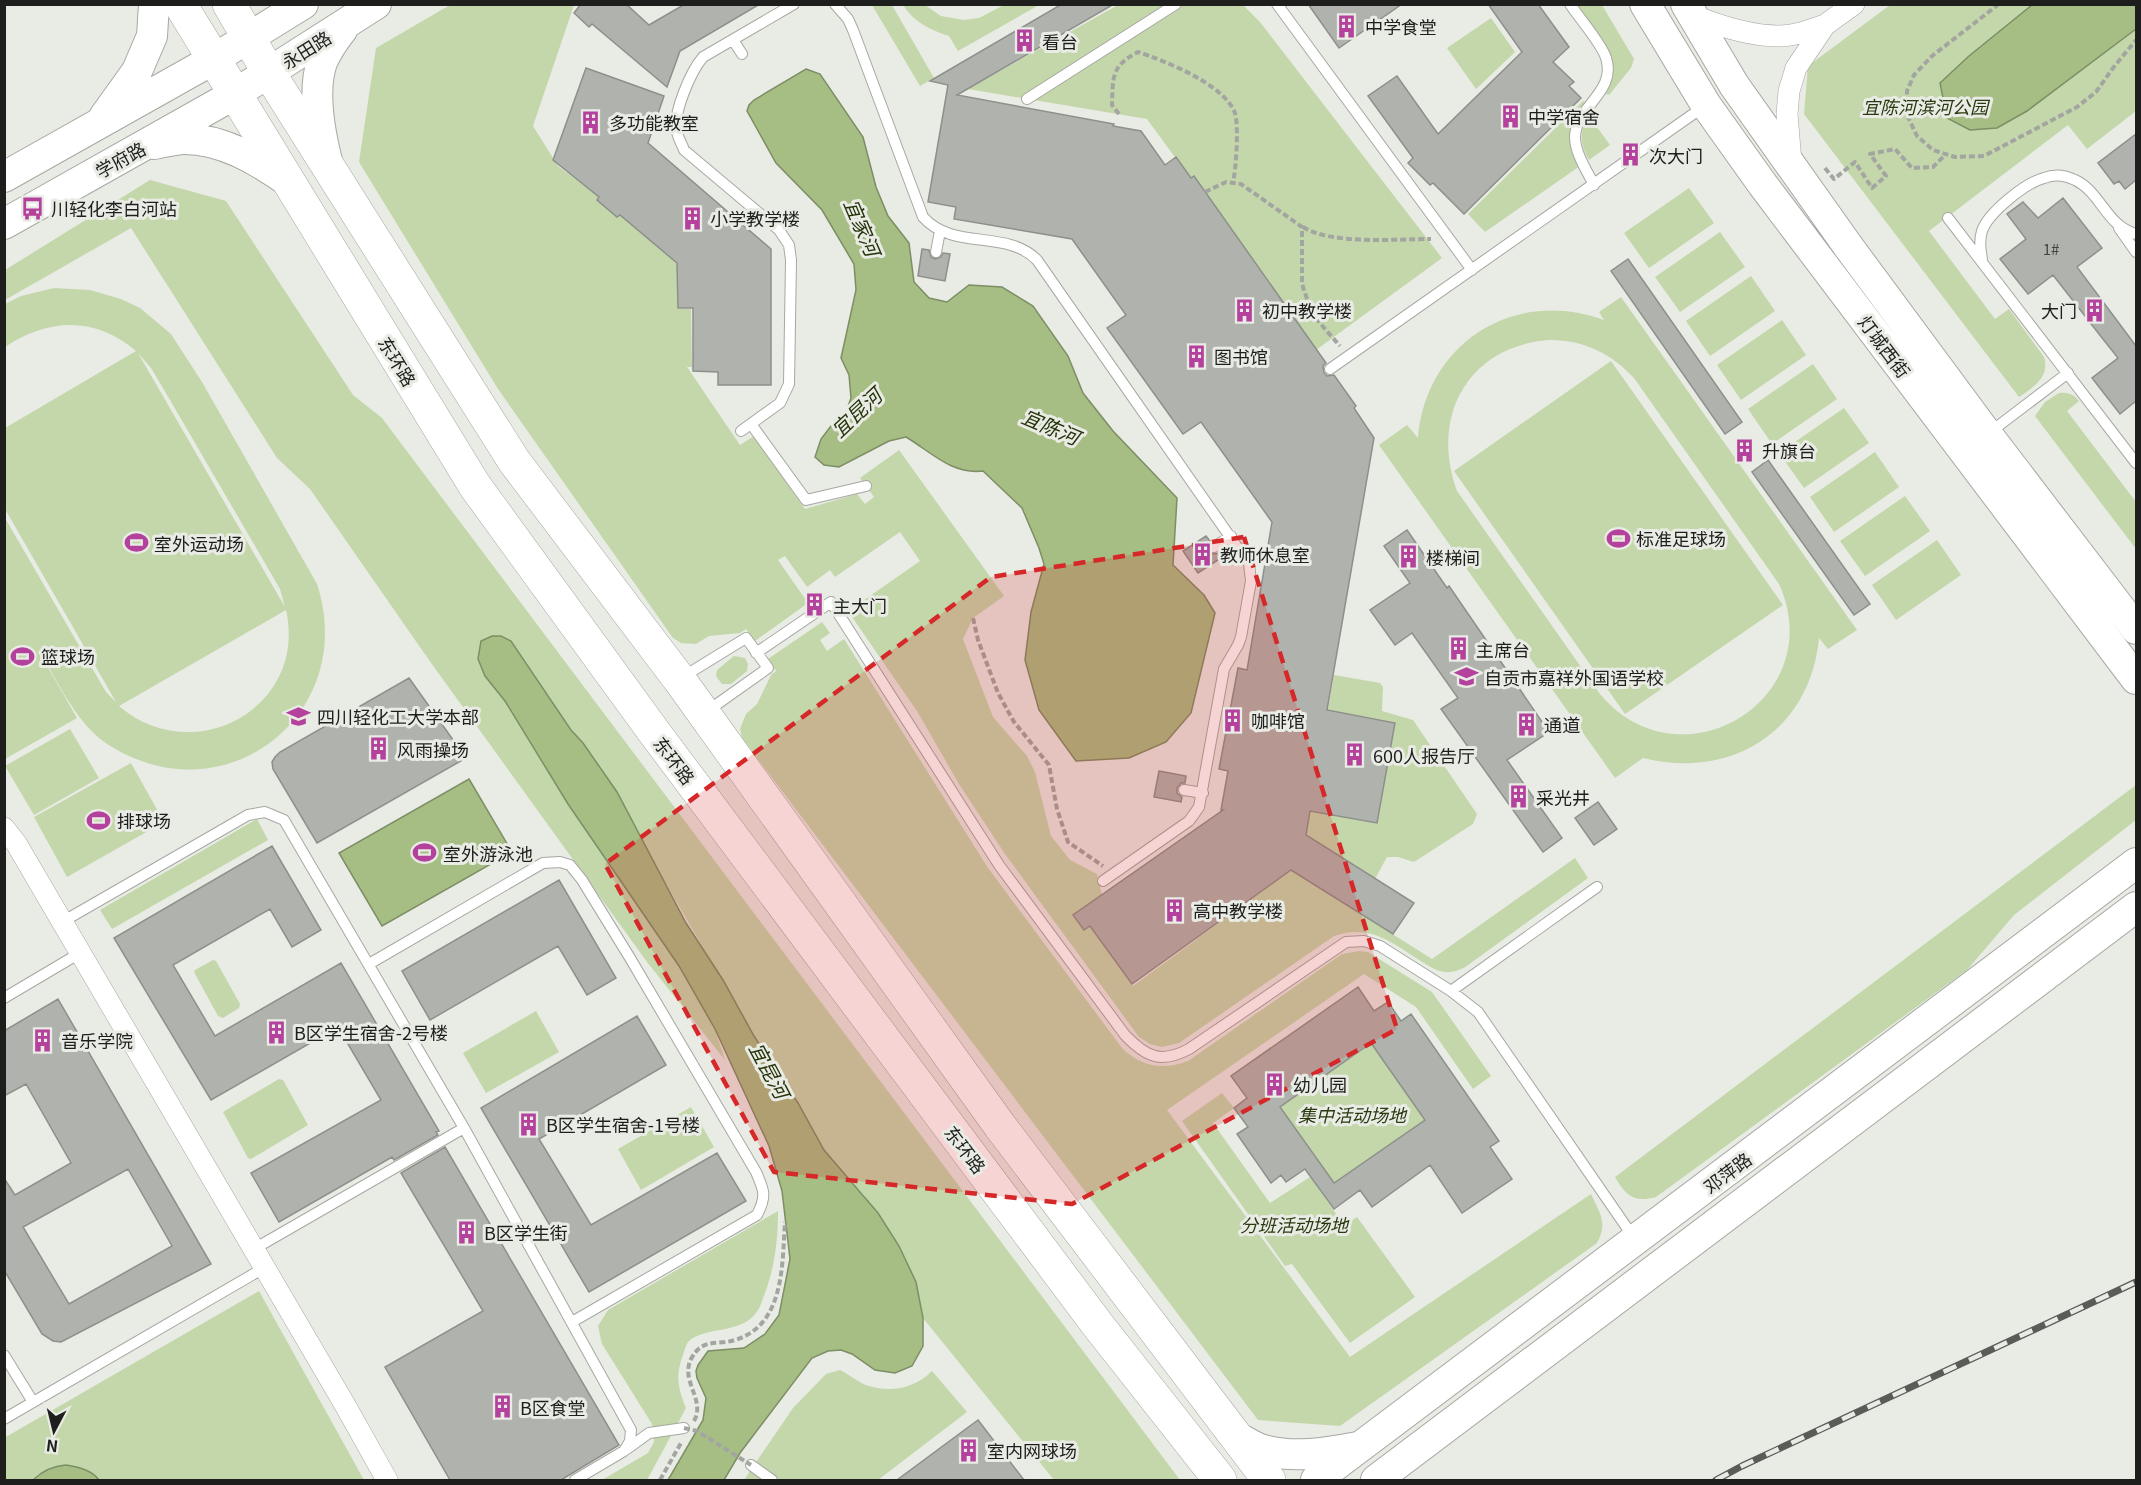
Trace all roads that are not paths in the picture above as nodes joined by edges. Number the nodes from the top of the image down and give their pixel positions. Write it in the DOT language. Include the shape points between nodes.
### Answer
graph roads {
  1 [pos="154,4"];
  2 [pos="180,4"];
  3 [pos="229,4"];
  4 [pos="303,4"];
  5 [pos="376,4"];
  6 [pos="795,4"];
  7 [pos="835,4"];
  8 [pos="1176,4"];
  9 [pos="1277,4"];
  10 [pos="1570,4"];
  11 [pos="1646,4"];
  12 [pos="1854,4"];
  13 [pos="1689,10"];
  14 [pos="347,23"];
  15 [pos="1826,25"];
  16 [pos="248,38"];
  17 [pos="733,40"];
  18 [pos="742,54"];
  19 [pos="214,60"];
  20 [pos="269,73"];
  21 [pos="235,94"];
  22 [pos="1027,99"];
  23 [pos="1706,105"];
  24 [pos="97,125"];
  25 [pos="142,146"];
  26 [pos="328,167"];
  27 [pos="1793,169"];
  28 [pos="4,177"];
  29 [pos="289,182"];
  30 [pos="1594,185"];
  31 [pos="1948,218"];
  32 [pos="2111,219"];
  33 [pos="4,224"];
  34 [pos="940,231"];
  35 [pos="2136,234"];
  36 [pos="936,252"];
  37 [pos="2136,252"];
  38 [pos="1987,268"];
  39 [pos="1472,270"];
  40 [pos="1330,369"];
  41 [pos="2068,373"];
  42 [pos="751,424"];
  43 [pos="741,431"];
  44 [pos="1987,434"];
  45 [pos="2136,463"];
  46 [pos="866,486"];
  47 [pos="1231,536"];
  48 [pos="1214,547"];
  49 [pos="2136,629"];
  50 [pos="756,653"];
  51 [pos="679,679"];
  52 [pos="2136,679"];
  53 [pos="703,715"];
  54 [pos="1184,790"];
  55 [pos="1203,793"];
  56 [pos="4,828"];
  57 [pos="2136,863"];
  58 [pos="1103,881"];
  59 [pos="1597,887"];
  60 [pos="2136,907"];
  61 [pos="62,922"];
  62 [pos="80,953"];
  63 [pos="369,964"];
  64 [pos="1451,991"];
  65 [pos="4,998"];
  66 [pos="464,1128"];
  67 [pos="1636,1241"];
  68 [pos="254,1249"];
  69 [pos="264,1268"];
  70 [pos="572,1322"];
  71 [pos="4,1355"];
  72 [pos="33,1402"];
  73 [pos="4,1419"];
  74 [pos="684,1428"];
  75 [pos="1235,1436"];
  76 [pos="1361,1447"];
  77 [pos="624,1451"];
  78 [pos="751,1466"];
  79 [pos="1213,1476"];
  80 [pos="387,1480"];
  81 [pos="575,1480"];
  82 [pos="772,1480"];
  83 [pos="1269,1480"];
  84 [pos="1316,1480"];
  85 [pos="1376,1480"];
  1 -- 24 [label="main road" via="152,36 137,71"];
  2 -- 19 [label="highway, 东环路"];
  3 -- 16 [label="highway"];
  4 -- 16 [label="main road"];
  5 -- 14 [label="main road, 永田路"];
  6 -- 17 [label="lane"];
  7 -- 34 [label="lane" via="853,30 923,217"];
  8 -- 22 [label="lane"];
  9 -- 39 [label="lane"];
  10 -- 30 [label="lane" via="1606,58 1604,87 1577,124 1575,137"];
  11 -- 23 [label="main road, 灯城西街"];
  12 -- 15 [label="street"];
  13 -- 15 [label="street" via="1716,25 1765,35 1781,36"];
  13 -- 27 [label="main road, 灯城西街" via="1734,85"];
  14 -- 20 [label="main road, 永田路"];
  14 -- 26 [label="main road" via="322,64 319,130"];
  15 -- 27 [label="street" via="1796,68 1790,91 1787,114"];
  16 -- 19 [label="main road"];
  16 -- 20 [label="highway"];
  17 -- 18 [label="lane"];
  17 -- 42 [label="lane" via="697,64 676,122 684,150 779,230 789,245 789,384 780,403"];
  19 -- 21 [label="highway, 东环路"];
  19 -- 24 [label="main road"];
  20 -- 21 [label="main road, 永田路"];
  20 -- 26 [label="highway"];
  21 -- 25 [label="main road, 学府路"];
  21 -- 29 [label="highway, 东环路"];
  23 -- 30 [label="lane"];
  23 -- 52 [label="main road, 灯城西街"];
  24 -- 28 [label="main road"];
  25 -- 29 [label="main road" via="183,139 214,143 243,153"];
  25 -- 33 [label="main road, 学府路"];
  26 -- 51 [label="highway" via="514,461"];
  27 -- 44 [label="main road, 灯城西街"];
  29 -- 79 [label="highway, 东环路" via="475,486 661,741"];
  30 -- 39 [label="lane"];
  31 -- 38 [label="lane"];
  32 -- 35 [label="lane"];
  32 -- 37 [label="lane"];
  32 -- 38 [label="lane" via="2089,189 2077,180 2056,175 2042,178 1987,220 1980,242"];
  34 -- 36 [label="lane"];
  34 -- 47 [label="lane" via="1030,253"];
  38 -- 41 [label="lane"];
  39 -- 40 [label="lane"];
  41 -- 44 [label="lane"];
  41 -- 45 [label="lane"];
  42 -- 43 [label="lane"];
  42 -- 46 [label="lane" via="806,500"];
  44 -- 49 [label="main road, 灯城西街"];
  47 -- 48 [label="lane"];
  47 -- 55 [label="lane" via="1249,564 1251,581 1240,641 1224,669"];
  50 -- 51 [label="lane" via="746,638"];
  50 -- 53 [label="lane" via="768,668"];
  50 -- 64 [label="lane" via="831,602 999,865 1125,1035 1145,1053 1162,1057 1189,1049 1346,942 1364,941 1380,946"];
  51 -- 53 [label="highway"];
  53 -- 75 [label="highway" via="1000,1126"];
  54 -- 55 [label="lane"];
  55 -- 58 [label="lane" via="1189,821"];
  56 -- 61 [label="street"];
  57 -- 67 [label="main road, 邓萍路"];
  59 -- 64 [label="lane"];
  60 -- 85 [label="main road, 邓萍路"];
  61 -- 62 [label="street"];
  61 -- 63 [label="lane" via="248,815 265,812 288,825"];
  62 -- 65 [label="lane"];
  62 -- 68 [label="street"];
  63 -- 66 [label="lane"];
  63 -- 70 [label="lane" via="543,863 570,866 630,958 756,1172 764,1202 757,1215"];
  64 -- 67 [label="lane" via="1478,1012"];
  66 -- 68 [label="lane"];
  66 -- 70 [label="lane"];
  67 -- 76 [label="main road, 邓萍路"];
  68 -- 69 [label="street"];
  69 -- 72 [label="lane"];
  69 -- 80 [label="street"];
  70 -- 77 [label="lane" via="631,1430"];
  71 -- 72 [label="lane"];
  72 -- 73 [label="lane"];
  74 -- 77 [label="lane" via="649,1433"];
  75 -- 76 [label="main road" via="1259,1449 1282,1453 1322,1454"];
  75 -- 83 [label="highway"];
  76 -- 84 [label="main road, 邓萍路"];
  77 -- 81 [label="lane"];
  78 -- 82 [label="lane"];
}
